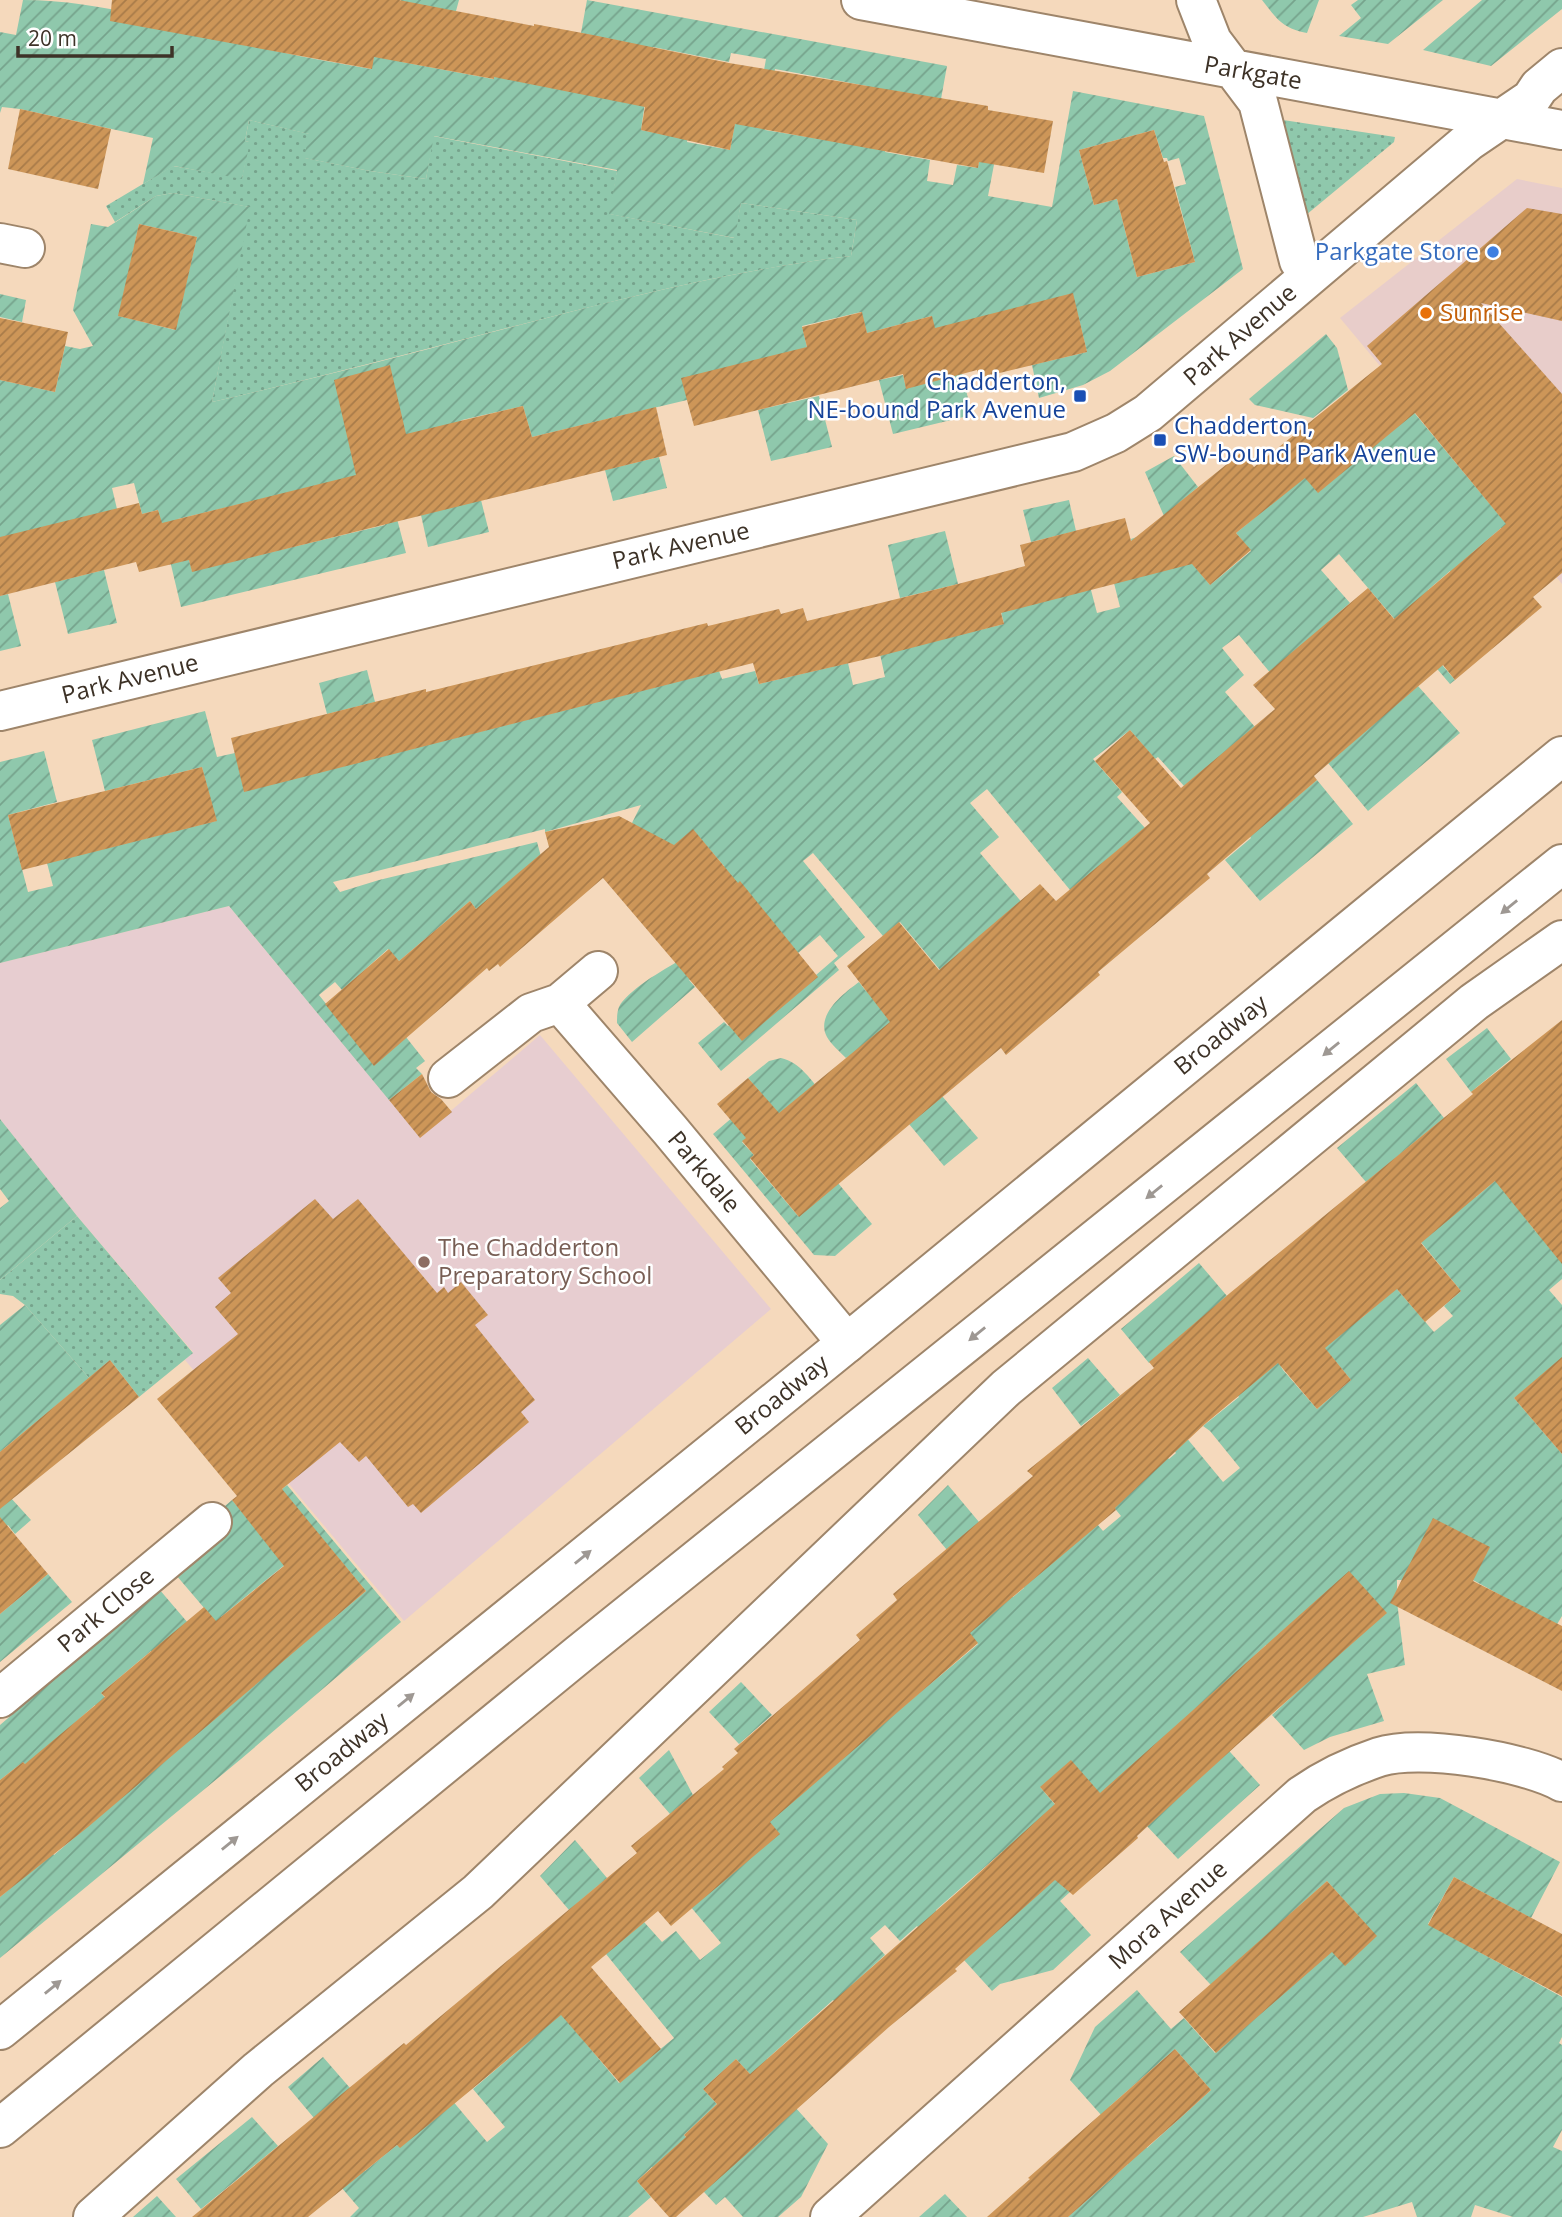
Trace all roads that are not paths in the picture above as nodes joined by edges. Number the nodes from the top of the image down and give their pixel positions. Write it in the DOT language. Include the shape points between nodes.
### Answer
graph roads {
  1 [pos="861,0"];
  2 [pos="1196,0"];
  3 [pos="945,7"];
  4 [pos="1562,68"];
  5 [pos="1234,70"];
  6 [pos="1503,120"];
  7 [pos="1562,130"];
  8 [pos="1310,275"];
  9 [pos="0,711"];
  10 [pos="1562,756"];
  11 [pos="1562,864"];
  12 [pos="1562,940"];
  13 [pos="598,971"];
  14 [pos="560,1003"];
  15 [pos="447,1078"];
  16 [pos="847,1342"];
  17 [pos="212,1522"];
  18 [pos="0,1698"];
  19 [pos="1562,1782"];
  20 [pos="0,2030"];
  21 [pos="0,2128"];
  22 [pos="93,2217"];
  23 [pos="830,2217"];
  1 -- 3 [label="main road, Parkgate"];
  2 -- 5 [label="main road, Park Avenue" via="1212,41"];
  3 -- 5 [label="main road, Parkgate"];
  4 -- 6 [label="main road, Park Avenue"];
  5 -- 6 [label="main road, Parkgate"];
  5 -- 8 [label="main road, Park Avenue" via="1258,102 1299,261"];
  6 -- 7 [label="main road, Parkgate"];
  6 -- 8 [label="main road, Park Avenue" via="1469,141"];
  8 -- 9 [label="main road, Park Avenue" via="1148,413 1073,452"];
  10 -- 16 [label="main road, Broadway"];
  11 -- 21 [label="main road, one-way" via="589,1645"];
  12 -- 22 [label="main road" via="1474,1002 1006,1388 478,1892 258,2070"];
  13 -- 14 [label="main road"];
  14 -- 15 [label="main road" via="530,1013"];
  14 -- 16 [label="main road, Parkdale"];
  20 -- 16 [label="main road, Broadway, one-way"];
  17 -- 18 [label="main road, Park Close"];
  19 -- 23 [label="main road, Mora Avenue" via="1516,1764 1438,1754 1380,1756 1324,1780"];
}
